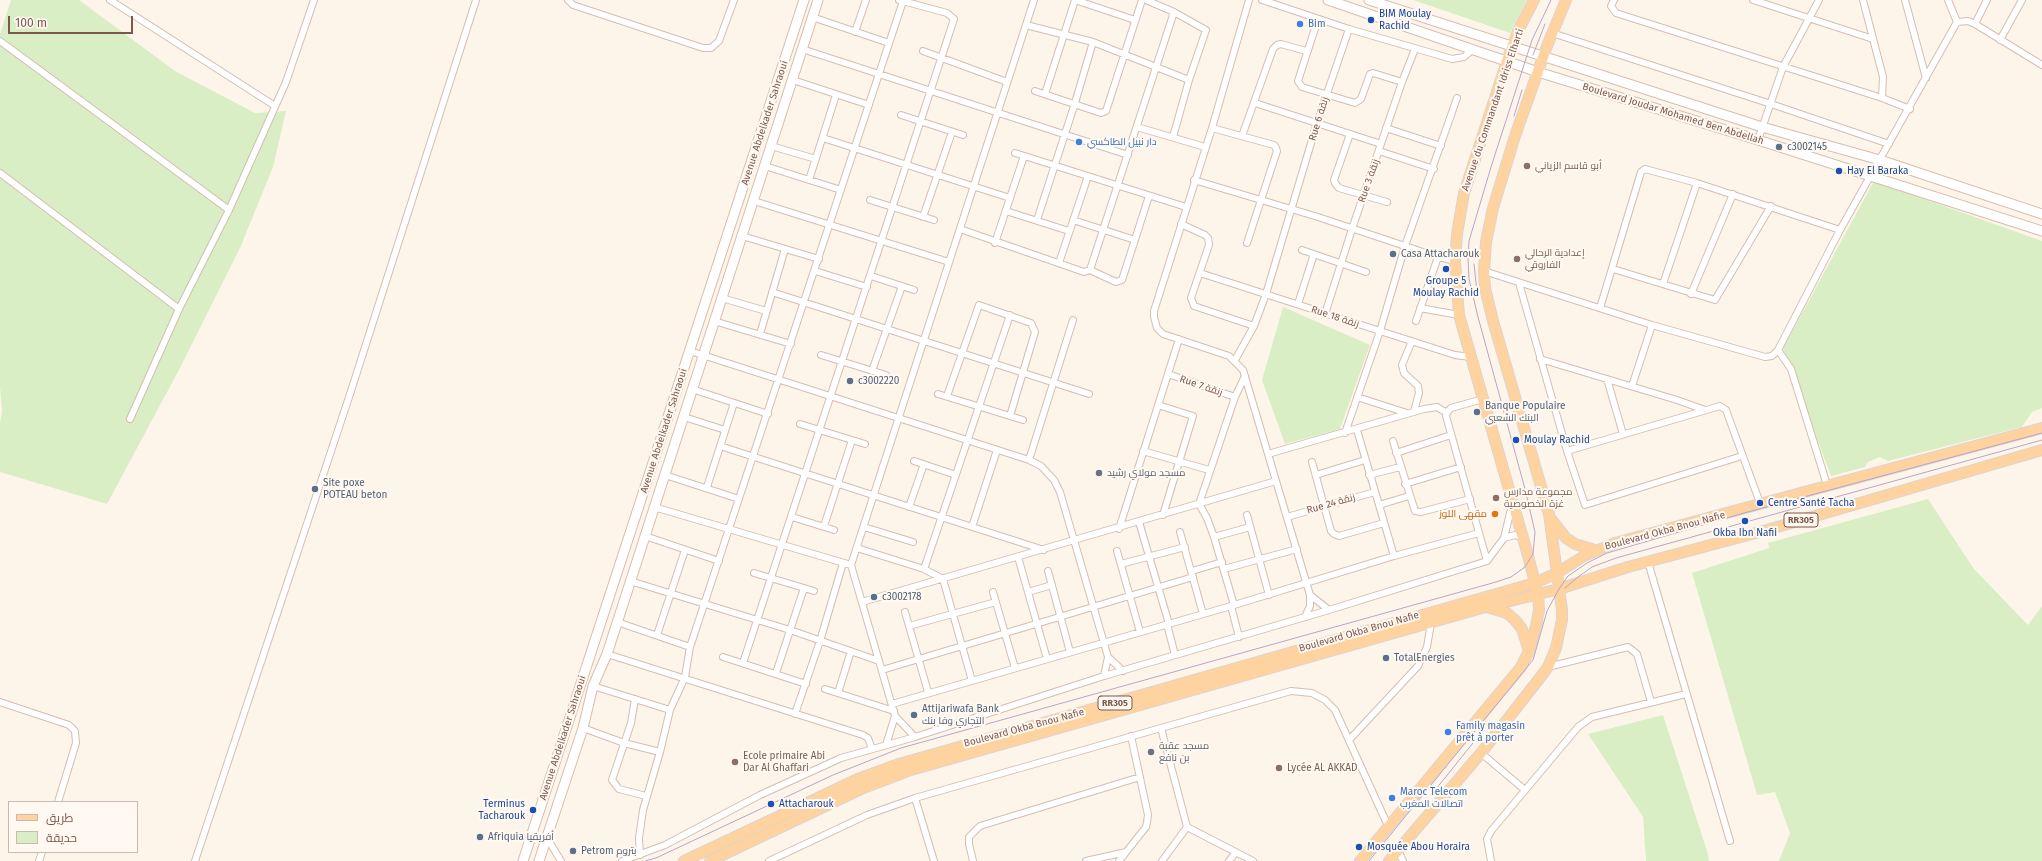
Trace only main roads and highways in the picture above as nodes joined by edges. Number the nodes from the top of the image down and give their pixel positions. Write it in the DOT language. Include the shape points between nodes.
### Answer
graph roads {
  1 [pos="804,0"];
  2 [pos="818,0"];
  3 [pos="1328,0"];
  4 [pos="1368,0"];
  5 [pos="1534,0"];
  6 [pos="1566,0"];
  7 [pos="1512,48"];
  8 [pos="1543,56"];
  9 [pos="1507,61"];
  10 [pos="1538,72"];
  11 [pos="2042,214"];
  12 [pos="2042,231"];
  13 [pos="2042,428"];
  14 [pos="2042,450"];
  15 [pos="1549,514"];
  16 [pos="1595,550"];
  17 [pos="1557,574"];
  18 [pos="1580,582"];
  19 [pos="1535,583"];
  20 [pos="1559,589"];
  21 [pos="1538,594"];
  22 [pos="1485,607"];
  23 [pos="1562,610"];
  24 [pos="1529,652"];
  25 [pos="523,861"];
  26 [pos="539,861"];
  27 [pos="684,861"];
  28 [pos="710,861"];
  29 [pos="1360,861"];
  30 [pos="1389,861"];
  1 -- 25 [label="main road, Avenue Abdelkader Sahraoui"];
  2 -- 26 [label="main road, Avenue Abdelkader Sahraoui" via="607,654 593,686 583,728"];
  3 -- 9 [label="main road, Boulevard Joudar Mohamed Ben Abdellah"];
  4 -- 7 [label="main road, Boulevard Joudar Mohamed Ben Abdellah"];
  5 -- 7 [label="main road, Avenue du Commandant Idriss Elharti"];
  6 -- 8 [label="main road"];
  7 -- 8 [label="main road, Boulevard Joudar Mohamed Ben Abdellah"];
  7 -- 9 [label="main road, Avenue du Commandant Idriss Elharti"];
  8 -- 10 [label="main road"];
  8 -- 11 [label="main road, Boulevard Joudar Mohamed Ben Abdellah" via="1762,127 1880,160"];
  9 -- 10 [label="main road, Boulevard Joudar Mohamed Ben Abdellah"];
  9 -- 19 [label="main road, Avenue du Commandant Idriss Elharti" via="1464,193 1457,234 1456,261 1459,315"];
  10 -- 12 [label="main road, Boulevard Joudar Mohamed Ben Abdellah"];
  10 -- 15 [label="main road" via="1493,208 1486,242 1484,271 1485,288 1493,321"];
  13 -- 16 [label="main road, Boulevard Okba Bnou Nafie / RR305"];
  14 -- 18 [label="main road, Boulevard Okba Bnou Nafie / RR305"];
  15 -- 16 [label="main road" via="1566,538 1575,544"];
  15 -- 17 [label="main road"];
  16 -- 17 [label="main road, Boulevard Okba Bnou Nafie / RR305"];
  17 -- 19 [label="main road, Boulevard Okba Bnou Nafie / RR305"];
  17 -- 20 [label="main road"];
  18 -- 20 [label="main road, Boulevard Okba Bnou Nafie / RR305"];
  18 -- 23 [label="main road" via="1568,594"];
  19 -- 21 [label="main road, Avenue du Commandant Idriss Elharti"];
  19 -- 27 [label="main road, Boulevard Okba Bnou Nafie / RR305" via="899,764 858,779"];
  20 -- 21 [label="main road, Boulevard Okba Bnou Nafie / RR305"];
  20 -- 23 [label="main road"];
  21 -- 22 [label="main road, Boulevard Okba Bnou Nafie / RR305"];
  21 -- 24 [label="main road, Avenue du Commandant Idriss Elharti" via="1539,610"];
  22 -- 24 [label="main road" via="1507,614 1515,620 1522,629"];
  22 -- 28 [label="main road, Boulevard Okba Bnou Nafie / RR305" via="911,770 861,789"];
  23 -- 30 [label="main road" via="1556,648 1548,667 1481,753"];
  24 -- 29 [label="main road, Avenue du Commandant Idriss Elharti" via="1504,689"];
}
